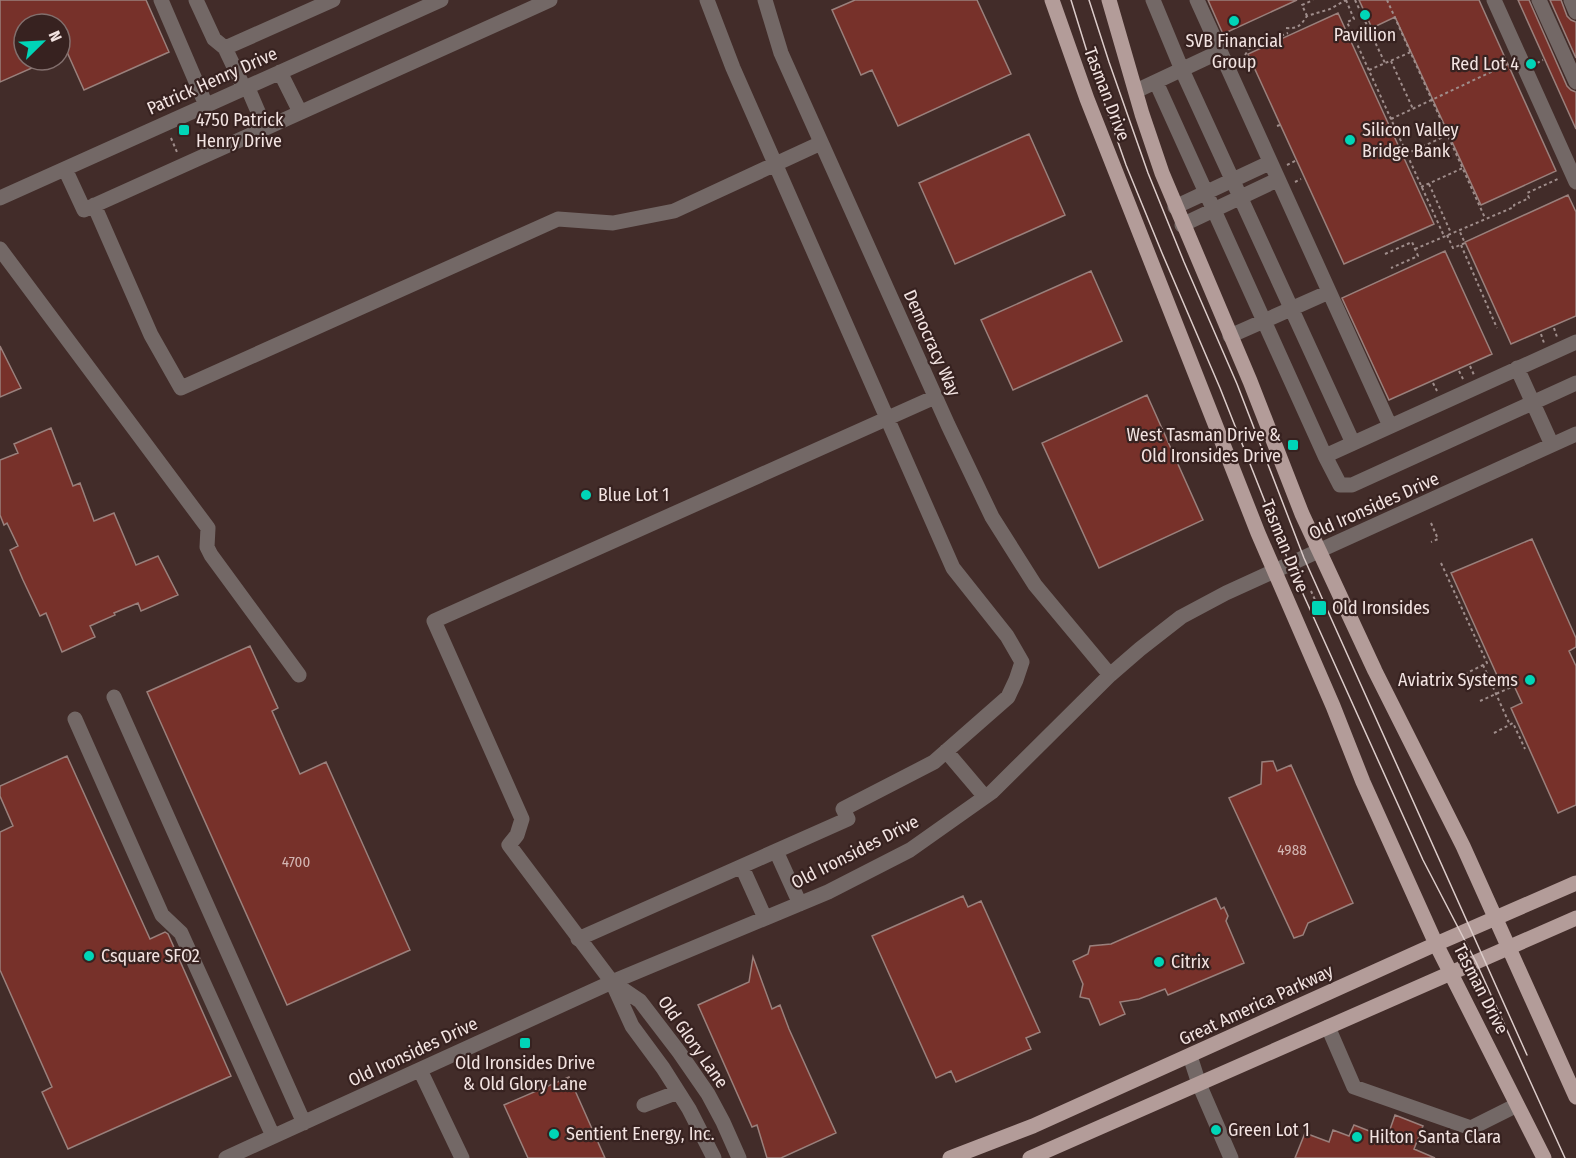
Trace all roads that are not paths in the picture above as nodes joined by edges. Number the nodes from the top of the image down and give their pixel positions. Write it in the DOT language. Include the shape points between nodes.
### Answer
graph roads {
  1 [pos="161,0"];
  2 [pos="196,0"];
  3 [pos="333,0"];
  4 [pos="550,0"];
  5 [pos="707,0"];
  6 [pos="765,0"];
  7 [pos="1052,0"];
  8 [pos="1109,0"];
  9 [pos="1153,0"];
  10 [pos="1197,0"];
  11 [pos="1494,0"];
  12 [pos="1539,0"];
  13 [pos="1571,0"];
  14 [pos="436,1"];
  15 [pos="1576,12"];
  16 [pos="225,48"];
  17 [pos="1219,52"];
  18 [pos="1182,70"];
  19 [pos="280,72"];
  20 [pos="1156,82"];
  21 [pos="1576,82"];
  22 [pos="245,87"];
  23 [pos="1136,91"];
  24 [pos="206,105"];
  25 [pos="300,112"];
  26 [pos="266,128"];
  27 [pos="821,142"];
  28 [pos="1269,163"];
  29 [pos="776,164"];
  30 [pos="65,169"];
  31 [pos="1233,180"];
  32 [pos="1277,180"];
  33 [pos="1569,180"];
  34 [pos="1207,192"];
  35 [pos="1241,197"];
  36 [pos="0,198"];
  37 [pos="94,205"];
  38 [pos="1175,207"];
  39 [pos="1214,210"];
  40 [pos="1182,225"];
  41 [pos="0,249"];
  42 [pos="1329,292"];
  43 [pos="1291,309"];
  44 [pos="1265,321"];
  45 [pos="1230,336"];
  46 [pos="1576,342"];
  47 [pos="1517,368"];
  48 [pos="1576,382"];
  49 [pos="935,397"];
  50 [pos="1533,402"];
  51 [pos="888,419"];
  52 [pos="1390,426"];
  53 [pos="1576,434"];
  54 [pos="1353,443"];
  55 [pos="1552,445"];
  56 [pos="1325,456"];
  57 [pos="1320,551"];
  58 [pos="1274,572"];
  59 [pos="299,675"];
  60 [pos="1110,675"];
  61 [pos="114,697"];
  62 [pos="75,719"];
  63 [pos="946,752"];
  64 [pos="985,797"];
  65 [pos="776,851"];
  66 [pos="742,867"];
  67 [pos="1576,883"];
  68 [pos="800,904"];
  69 [pos="765,918"];
  70 [pos="1576,918"];
  71 [pos="1495,919"];
  72 [pos="578,939"];
  73 [pos="1436,944"];
  74 [pos="1508,948"];
  75 [pos="1452,973"];
  76 [pos="612,982"];
  77 [pos="1328,1027"];
  78 [pos="1190,1056"];
  79 [pos="420,1070"];
  80 [pos="1198,1084"];
  81 [pos="678,1092"];
  82 [pos="1576,1097"];
  83 [pos="644,1105"];
  84 [pos="1517,1105"];
  85 [pos="304,1123"];
  86 [pos="273,1136"];
  87 [pos="250,1153"];
  88 [pos="226,1158"];
  89 [pos="462,1158"];
  90 [pos="714,1158"];
  91 [pos="739,1158"];
  92 [pos="950,1158"];
  93 [pos="1030,1158"];
  94 [pos="1231,1158"];
  95 [pos="1544,1158"];
  1 -- 24 [label="street"];
  2 -- 16 [label="street" via="214,39"];
  3 -- 16 [label="street"];
  4 -- 25 [label="street"];
  5 -- 29 [label="street"];
  6 -- 27 [label="street, Democracy Way" via="781,52"];
  7 -- 58 [label="main road, Tasman Drive" via="1087,99"];
  8 -- 23 [label="main road, Tasman Drive"];
  9 -- 18 [label="street"];
  10 -- 17 [label="street"];
  11 -- 33 [label="street"];
  12 -- 21 [label="street"];
  13 -- 15 [label="street"];
  14 -- 19 [label="street, Patrick Henry Drive"];
  16 -- 22 [label="street"];
  17 -- 18 [label="street"];
  17 -- 28 [label="street"];
  18 -- 20 [label="street"];
  18 -- 31 [label="street"];
  19 -- 22 [label="street, Patrick Henry Drive"];
  19 -- 25 [label="street"];
  20 -- 23 [label="street"];
  20 -- 34 [label="street"];
  22 -- 24 [label="street, Patrick Henry Drive"];
  22 -- 26 [label="street"];
  23 -- 38 [label="main road, Tasman Drive"];
  24 -- 30 [label="street, Patrick Henry Drive"];
  25 -- 26 [label="street"];
  26 -- 37 [label="street"];
  27 -- 29 [label="street"];
  27 -- 49 [label="street, Democracy Way"];
  28 -- 31 [label="street"];
  28 -- 32 [label="street"];
  29 -- 37 [label="street" via="674,211 613,223 558,219 181,388 151,335"];
  29 -- 51 [label="street"];
  30 -- 36 [label="street, Patrick Henry Drive"];
  30 -- 37 [label="street" via="84,210"];
  31 -- 34 [label="street"];
  31 -- 35 [label="street"];
  32 -- 35 [label="street"];
  32 -- 42 [label="street"];
  34 -- 38 [label="street"];
  34 -- 39 [label="street"];
  35 -- 39 [label="street"];
  35 -- 43 [label="street"];
  38 -- 40 [label="main road, Tasman Drive"];
  39 -- 40 [label="street"];
  39 -- 44 [label="street"];
  40 -- 45 [label="main road, Tasman Drive"];
  41 -- 59 [label="street" via="208,528 207,547 211,555"];
  42 -- 43 [label="street"];
  42 -- 52 [label="street"];
  43 -- 44 [label="street"];
  43 -- 54 [label="street"];
  44 -- 45 [label="street"];
  44 -- 56 [label="street"];
  45 -- 57 [label="main road, Tasman Drive"];
  46 -- 47 [label="street"];
  47 -- 50 [label="street"];
  47 -- 52 [label="street"];
  48 -- 50 [label="street"];
  49 -- 51 [label="street"];
  49 -- 60 [label="street, Democracy Way" via="992,517 1017,557 1054,609"];
  50 -- 55 [label="street"];
  50 -- 56 [label="street" via="1352,485 1340,485"];
  51 -- 63 [label="street" via="953,568 1007,636 1022,662 1008,697"];
  51 -- 72 [label="street" via="434,621 522,819 509,845"];
  52 -- 54 [label="street"];
  53 -- 55 [label="street, Old Ironsides Drive"];
  54 -- 56 [label="street"];
  55 -- 57 [label="street, Old Ironsides Drive"];
  57 -- 58 [label="street, Old Ironsides Drive"];
  57 -- 71 [label="main road, Tasman Drive"];
  58 -- 60 [label="street, Old Ironsides Drive" via="1181,617"];
  58 -- 73 [label="main road, Tasman Drive"];
  60 -- 64 [label="street, Old Ironsides Drive"];
  61 -- 85 [label="street"];
  62 -- 86 [label="street" via="162,915 181,933"];
  63 -- 64 [label="street"];
  63 -- 65 [label="street" via="904,779 843,809 848,819"];
  64 -- 68 [label="street, Old Ironsides Drive" via="910,850"];
  65 -- 66 [label="street"];
  65 -- 68 [label="street"];
  66 -- 69 [label="street"];
  66 -- 72 [label="street"];
  67 -- 71 [label="main road, Great America Parkway"];
  68 -- 69 [label="street, Old Ironsides Drive"];
  69 -- 76 [label="street, Old Ironsides Drive"];
  70 -- 74 [label="main road"];
  71 -- 73 [label="main road, Great America Parkway"];
  71 -- 74 [label="main road, Tasman Drive"];
  72 -- 76 [label="street"];
  73 -- 75 [label="main road, Tasman Drive"];
  73 -- 78 [label="main road, Great America Parkway"];
  74 -- 75 [label="main road"];
  74 -- 82 [label="main road, Tasman Drive"];
  75 -- 77 [label="main road"];
  75 -- 84 [label="main road, Tasman Drive"];
  76 -- 79 [label="street, Old Ironsides Drive"];
  76 -- 81 [label="street" via="632,1026"];
  76 -- 91 [label="street, Old Glory Lane" via="640,1001 679,1052 708,1094"];
  77 -- 80 [label="main road"];
  77 -- 84 [label="street" via="1354,1087 1471,1128"];
  78 -- 80 [label="street"];
  78 -- 92 [label="main road, Great America Parkway" via="1034,1126"];
  79 -- 85 [label="street, Old Ironsides Drive"];
  79 -- 89 [label="street"];
  80 -- 93 [label="main road"];
  80 -- 94 [label="street"];
  81 -- 83 [label="street"];
  81 -- 90 [label="street"];
  84 -- 95 [label="main road, Tasman Drive"];
  85 -- 86 [label="street, Old Ironsides Drive"];
  86 -- 87 [label="street, Old Ironsides Drive"];
  87 -- 88 [label="street, Old Ironsides Drive"];
}
